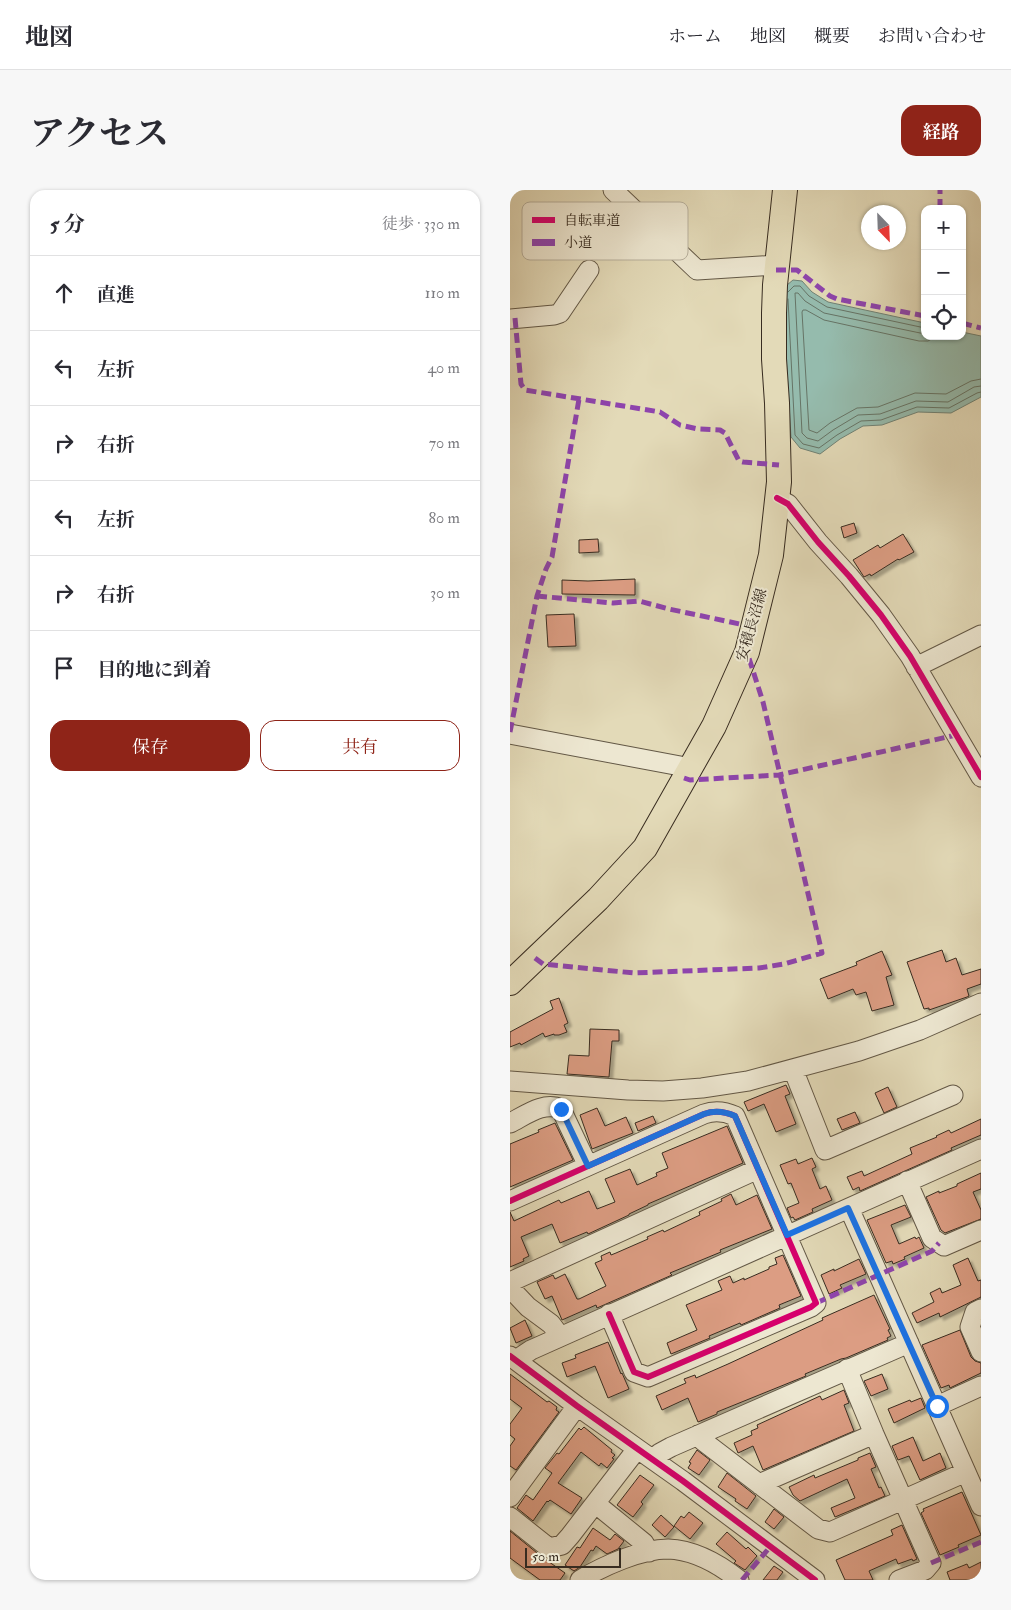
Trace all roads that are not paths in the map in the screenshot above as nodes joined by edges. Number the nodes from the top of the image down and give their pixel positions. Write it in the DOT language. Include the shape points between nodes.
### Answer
graph roads {
  1 [pos="613,190"];
  2 [pos="785,190"];
  3 [pos="625,202"];
  4 [pos="686,260"];
  5 [pos="777,265"];
  6 [pos="589,270"];
  7 [pos="510,319"];
  8 [pos="777,498"];
  9 [pos="981,634"];
  10 [pos="916,668"];
  11 [pos="510,734"];
  12 [pos="691,768"];
  13 [pos="981,777"];
  14 [pos="510,983"];
  15 [pos="981,1003"];
  16 [pos="793,1069"];
  17 [pos="510,1081"];
  18 [pos="953,1095"];
  19 [pos="510,1123"];
  20 [pos="981,1149"];
  21 [pos="588,1166"];
  22 [pos="758,1169"];
  23 [pos="907,1181"];
  24 [pos="510,1201"];
  25 [pos="848,1208"];
  26 [pos="981,1230"];
  27 [pos="787,1235"];
  28 [pos="510,1282"];
  29 [pos="510,1288"];
  30 [pos="981,1309"];
  31 [pos="609,1314"];
  32 [pos="560,1336"];
  33 [pos="908,1343"];
  34 [pos="981,1352"];
  35 [pos="513,1358"];
  36 [pos="847,1369"];
  37 [pos="981,1386"];
  38 [pos="577,1406"];
  39 [pos="937,1406"];
  40 [pos="874,1434"];
  41 [pos="698,1435"];
  42 [pos="645,1454"];
  43 [pos="966,1472"];
  44 [pos="760,1485"];
  45 [pos="510,1497"];
  46 [pos="903,1499"];
  47 [pos="596,1504"];
  48 [pos="981,1506"];
  49 [pos="510,1517"];
  50 [pos="649,1552"];
  51 [pos="580,1580"];
  52 [pos="739,1580"];
  53 [pos="815,1580"];
  54 [pos="899,1580"];
  1 -- 3 [label="street"];
  2 -- 5 [label="main road, 安積長沼線"];
  4 -- 5 [label="street" via="696,270"];
  5 -- 8 [label="main road, 安積長沼線" via="774,359 779,462"];
  6 -- 7 [label="street" via="560,313"];
  8 -- 10 [label="street" via="788,504 881,615"];
  8 -- 12 [label="main road, 安積長沼線" via="771,555 747,652"];
  9 -- 10 [label="street"];
  10 -- 13 [label="street"];
  11 -- 12 [label="street"];
  12 -- 14 [label="main road, 安積長沼線" via="645,848 598,899"];
  15 -- 16 [label="street" via="920,1030"];
  16 -- 17 [label="street" via="748,1082 663,1091"];
  16 -- 18 [label="street" via="825,1150"];
  19 -- 21 [label="street" via="543,1107 561,1109"];
  20 -- 23 [label="street"];
  21 -- 22 [label="street" via="716,1111 735,1116"];
  21 -- 24 [label="street"];
  22 -- 27 [label="street"];
  22 -- 28 [label="street"];
  23 -- 25 [label="street"];
  23 -- 26 [label="street" via="932,1238 944,1246"];
  25 -- 27 [label="street"];
  25 -- 33 [label="street"];
  27 -- 31 [label="street"];
  27 -- 31 [label="street" via="816,1303 811,1307 648,1377 634,1372"];
  29 -- 32 [label="street"];
  30 -- 34 [label="street" via="975,1312 970,1327"];
  31 -- 32 [label="street"];
  32 -- 35 [label="street"];
  33 -- 36 [label="street"];
  33 -- 39 [label="street"];
  35 -- 38 [label="street"];
  36 -- 40 [label="street"];
  36 -- 41 [label="street"];
  37 -- 39 [label="street"];
  38 -- 42 [label="street"];
  38 -- 45 [label="street"];
  39 -- 43 [label="street"];
  40 -- 44 [label="street"];
  40 -- 46 [label="street"];
  41 -- 42 [label="street" via="666,1450"];
  41 -- 44 [label="street"];
  42 -- 47 [label="street"];
  42 -- 53 [label="street"];
  43 -- 46 [label="street"];
  43 -- 48 [label="street"];
  44 -- 46 [label="street" via="818,1530 830,1532"];
  46 -- 54 [label="street" via="931,1563 925,1570"];
  47 -- 49 [label="street" via="562,1545 548,1548"];
  47 -- 50 [label="street" via="644,1543"];
  50 -- 51 [label="street" via="618,1561"];
  50 -- 52 [label="street" via="669,1549 697,1556"];
}
